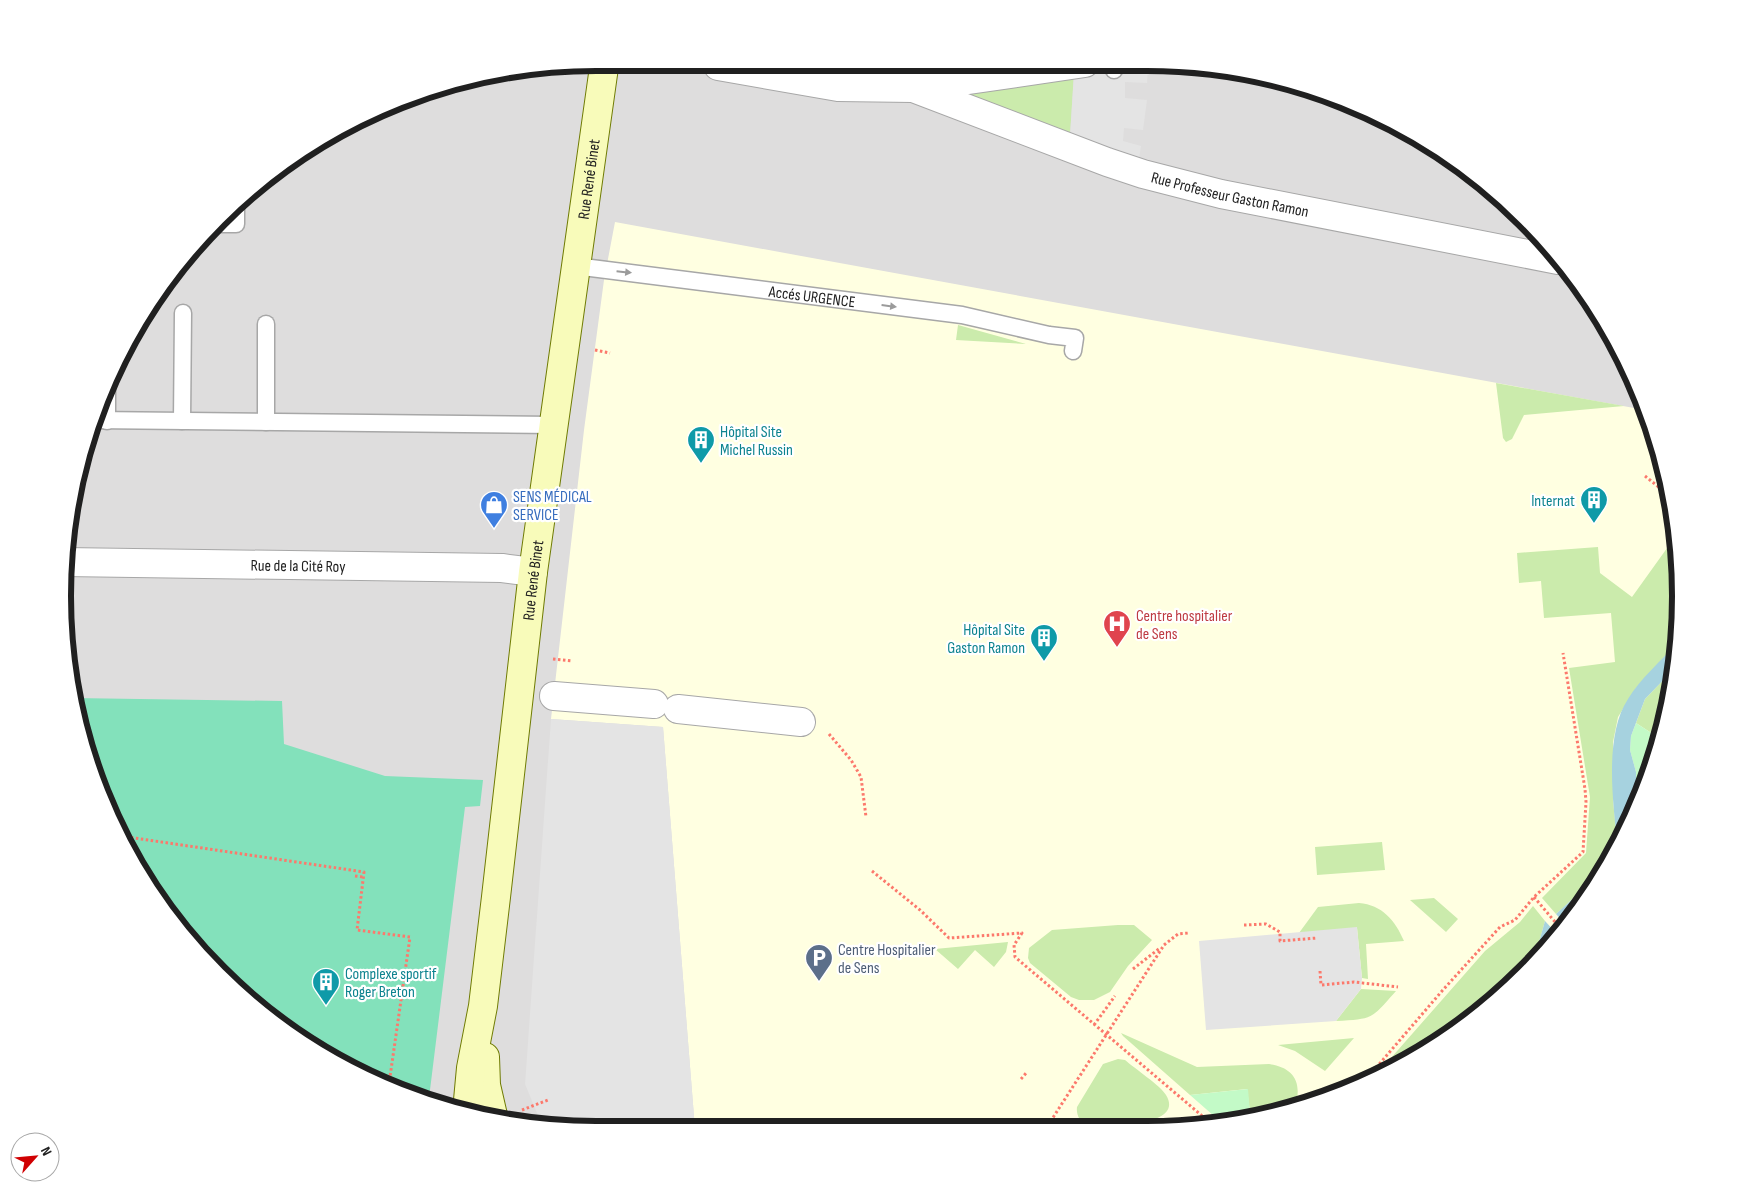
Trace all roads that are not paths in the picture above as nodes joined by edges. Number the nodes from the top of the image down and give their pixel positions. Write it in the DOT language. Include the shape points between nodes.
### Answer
graph roads {
  1 [pos="603,71"];
  2 [pos="747,71"];
  3 [pos="1030,71"];
  4 [pos="913,88"];
  5 [pos="236,214"];
  6 [pos="226,224"];
  7 [pos="1548,258"];
  8 [pos="575,266"];
  9 [pos="183,313"];
  10 [pos="266,324"];
  11 [pos="1073,351"];
  12 [pos="101,421"];
  13 [pos="182,421"];
  14 [pos="266,422"];
  15 [pos="554,425"];
  16 [pos="72,562"];
  17 [pos="533,572"];
  18 [pos="554,696"];
  19 [pos="801,722"];
  20 [pos="483,1006"];
  21 [pos="468,1105"];
  22 [pos="492,1110"];
  1 -- 8 [label="street, Rue René Binet"];
  2 -- 4 [label="street" via="838,87"];
  3 -- 4 [label="street"];
  4 -- 7 [label="street, Rue Professeur Gaston Ramon" via="1108,157 1143,174 1221,194"];
  5 -- 6 [label="lane" via="236,224"];
  8 -- 11 [label="lane, Accés URGENCE, one-way" via="962,315 1075,338"];
  8 -- 15 [label="street, Rue René Binet"];
  9 -- 13 [label="lane"];
  10 -- 14 [label="lane"];
  12 -- 13 [label="lane"];
  13 -- 14 [label="lane"];
  14 -- 15 [label="lane"];
  15 -- 17 [label="street, Rue René Binet"];
  16 -- 17 [label="street, Rue de la Cité Roy" via="502,568"];
  17 -- 20 [label="street, Rue René Binet"];
  18 -- 19 [label="street"];
  20 -- 21 [label="street, Rue René Binet" via="471,1068"];
  20 -- 22 [label="street, Rue René Binet" via="486,1085"];
}
